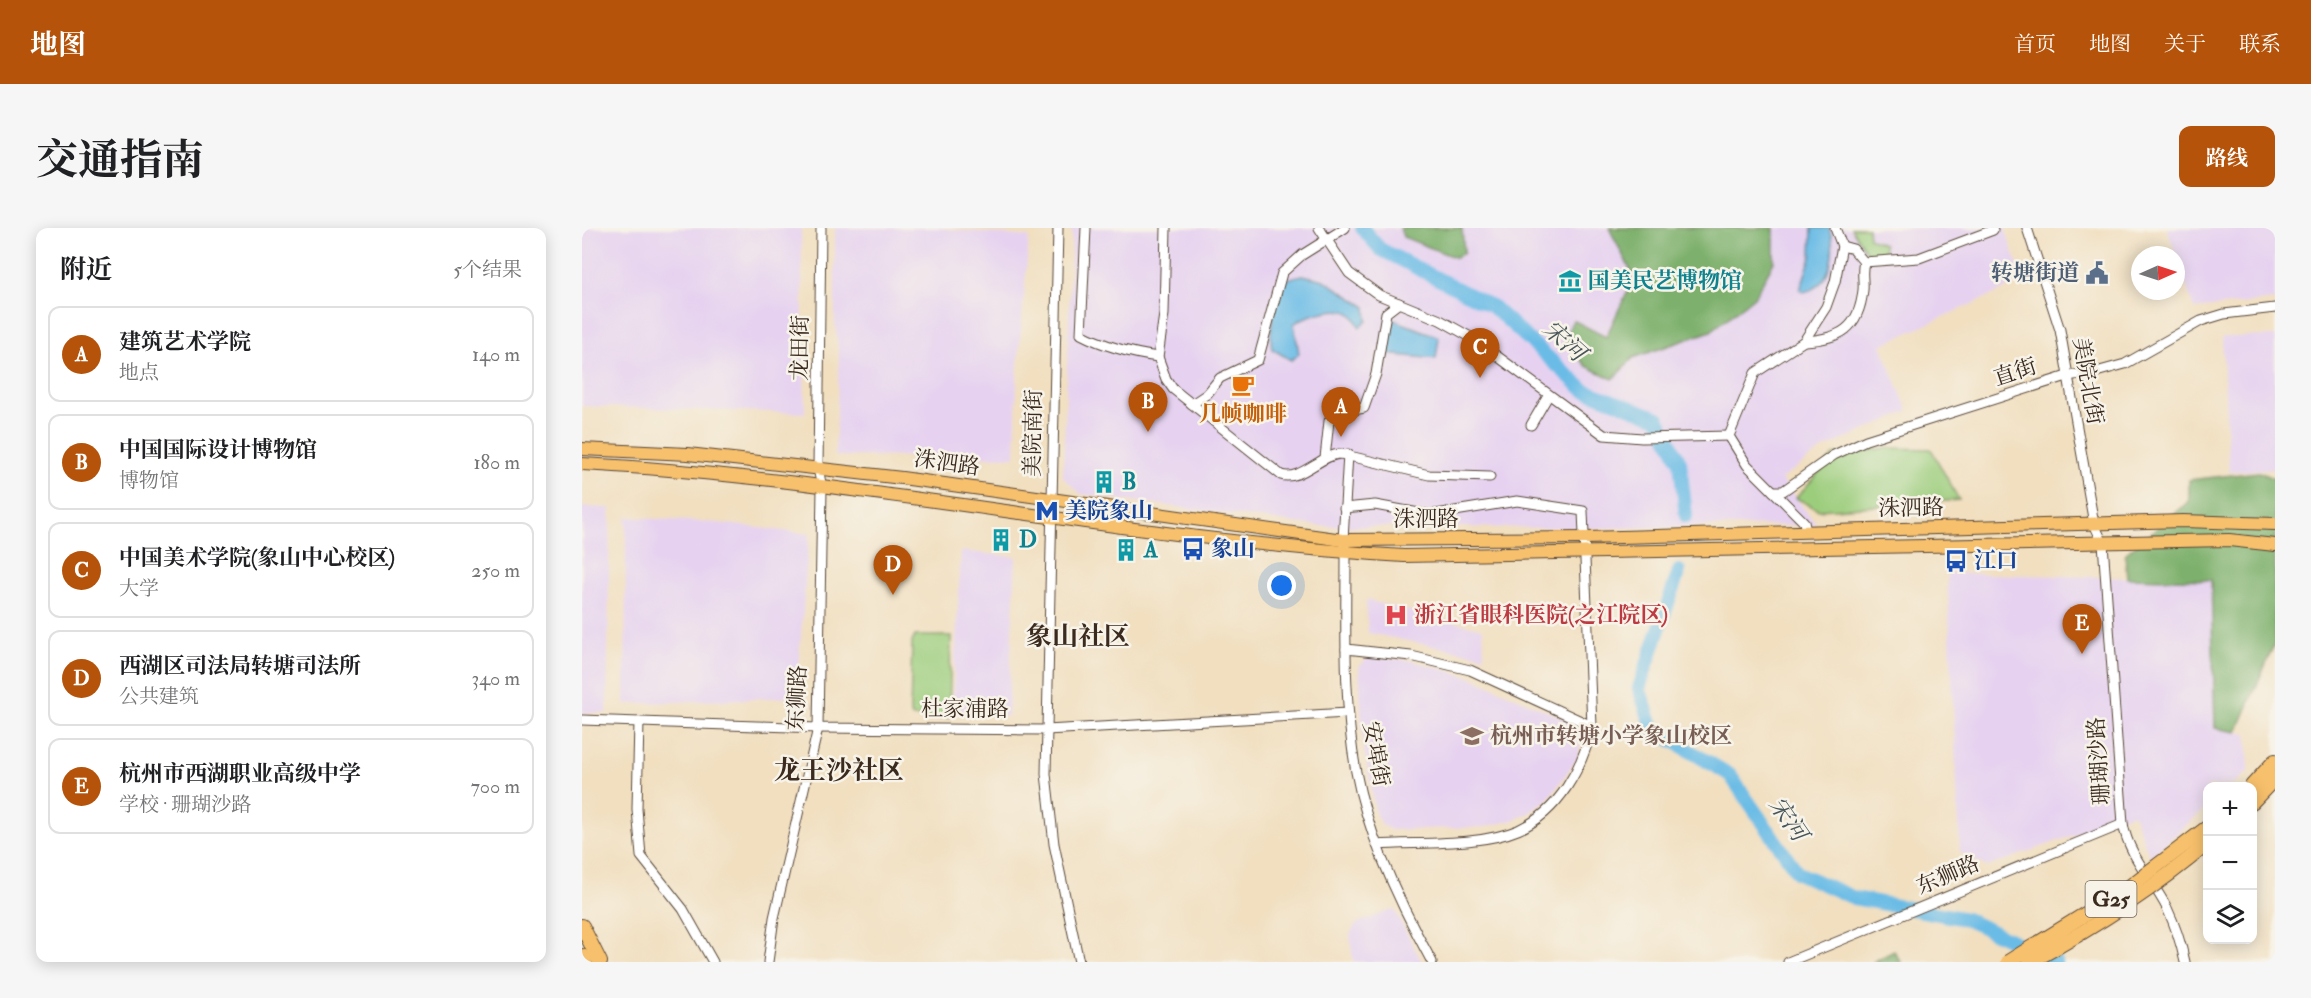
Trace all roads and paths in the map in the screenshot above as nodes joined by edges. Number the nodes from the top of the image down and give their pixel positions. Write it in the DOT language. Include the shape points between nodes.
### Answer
graph roads {
  1 [pos="821,228"];
  2 [pos="1058,228"];
  3 [pos="1086,228"];
  4 [pos="1166,228"];
  5 [pos="1319,228"];
  6 [pos="1835,228"];
  7 [pos="2027,228"];
  8 [pos="1342,229"];
  9 [pos="1993,230"];
  10 [pos="1326,240"];
  11 [pos="1842,246"];
  12 [pos="1864,262"];
  13 [pos="1399,303"];
  14 [pos="2275,308"];
  15 [pos="1804,341"];
  16 [pos="1158,357"];
  17 [pos="2067,376"];
  18 [pos="1548,396"];
  19 [pos="1192,404"];
  20 [pos="1531,425"];
  21 [pos="1728,436"];
  22 [pos="582,448"];
  23 [pos="1348,454"];
  24 [pos="1325,458"];
  25 [pos="582,464"];
  26 [pos="818,468"];
  27 [pos="1490,477"];
  28 [pos="822,488"];
  29 [pos="1773,491"];
  30 [pos="1051,499"];
  31 [pos="1344,508"];
  32 [pos="1050,517"];
  33 [pos="2094,524"];
  34 [pos="2275,524"];
  35 [pos="1806,531"];
  36 [pos="1586,538"];
  37 [pos="1343,540"];
  38 [pos="2103,543"];
  39 [pos="2275,545"];
  40 [pos="1346,553"];
  41 [pos="1586,553"];
  42 [pos="1346,649"];
  43 [pos="1348,713"];
  44 [pos="582,720"];
  45 [pos="639,722"];
  46 [pos="1592,726"];
  47 [pos="818,728"];
  48 [pos="1046,730"];
  49 [pos="2275,761"];
  50 [pos="2275,778"];
  51 [pos="2256,782"];
  52 [pos="2257,798"];
  53 [pos="2123,824"];
  54 [pos="2203,831"];
  55 [pos="1377,844"];
  56 [pos="2203,847"];
  57 [pos="582,926"];
  58 [pos="582,943"];
  59 [pos="582,956"];
  60 [pos="1079,961"];
  61 [pos="585,962"];
  62 [pos="598,962"];
  63 [pos="713,962"];
  64 [pos="768,962"];
  65 [pos="1432,962"];
  66 [pos="1788,962"];
  67 [pos="2008,962"];
  68 [pos="2030,962"];
  69 [pos="2185,962"];
  1 -- 26 [label="street, 龙田街"];
  2 -- 30 [label="street, 美院南街"];
  3 -- 16 [label="street" via="1082,334 1126,352"];
  4 -- 16 [label="street" via="1164,314"];
  5 -- 10 [label="street"];
  6 -- 11 [label="street"];
  7 -- 17 [label="street, 美院北街" via="2060,330"];
  8 -- 10 [label="street"];
  9 -- 12 [label="street" via="1919,258"];
  10 -- 13 [label="street" via="1349,273 1379,295"];
  10 -- 19 [label="street" via="1282,273 1258,360 1220,378"];
  11 -- 12 [label="street" via="1853,249"];
  11 -- 15 [label="street" via="1831,296"];
  12 -- 15 [label="street" via="1861,304 1844,332 1833,338"];
  13 -- 18 [label="street" via="1474,339"];
  13 -- 24 [label="street" via="1386,314 1376,374 1364,408 1344,412 1329,421"];
  14 -- 17 [label="street, 直街" via="2212,317 2125,364"];
  15 -- 21 [label="street" via="1755,373"];
  16 -- 19 [label="street" via="1173,389"];
  17 -- 29 [label="street, 直街" via="1866,440 1834,455 1783,491"];
  17 -- 33 [label="street, 美院北街"];
  18 -- 20 [label="street"];
  18 -- 21 [label="street" via="1604,435"];
  19 -- 24 [label="street" via="1285,476"];
  21 -- 29 [label="street" via="1747,465"];
  22 -- 26 [label="main road, 洙泗路"];
  23 -- 24 [label="street"];
  23 -- 27 [label="street" via="1429,476"];
  23 -- 31 [label="street, 安埠街"];
  25 -- 28 [label="main road, 洙泗路" via="633,466"];
  26 -- 28 [label="street, 东狮路"];
  26 -- 30 [label="main road, 洙泗路"];
  28 -- 32 [label="main road, 洙泗路"];
  28 -- 47 [label="street, 东狮路"];
  29 -- 35 [label="street" via="1804,522"];
  30 -- 32 [label="street, 美院南街"];
  30 -- 37 [label="main road, 洙泗路"];
  31 -- 36 [label="street" via="1375,505 1430,515 1517,501 1583,511"];
  31 -- 37 [label="street, 安埠街"];
  32 -- 40 [label="main road, 洙泗路"];
  32 -- 48 [label="street, 美院南街"];
  33 -- 34 [label="main road, 洙泗路"];
  33 -- 35 [label="main road, 洙泗路"];
  33 -- 38 [label="street, 美院北街"];
  35 -- 36 [label="main road, 洙泗路"];
  36 -- 37 [label="main road, 洙泗路"];
  36 -- 41 [label="street"];
  37 -- 40 [label="street, 安埠街"];
  38 -- 39 [label="main road, 洙泗路" via="2229,540"];
  38 -- 41 [label="main road, 洙泗路"];
  38 -- 53 [label="street, 珊瑚沙路"];
  40 -- 41 [label="main road, 洙泗路"];
  40 -- 42 [label="street, 安埠街"];
  41 -- 46 [label="street"];
  42 -- 43 [label="street, 安埠街"];
  42 -- 46 [label="street" via="1411,656 1470,670"];
  43 -- 48 [label="street, 杜家浦路"];
  43 -- 55 [label="street, 安埠街" via="1356,773"];
  44 -- 45 [label="street, 杜家浦路"];
  45 -- 47 [label="street, 杜家浦路"];
  45 -- 63 [label="street" via="641,856 683,909"];
  46 -- 55 [label="street" via="1575,776 1534,821 1516,830 1480,838"];
  47 -- 48 [label="street, 杜家浦路"];
  47 -- 64 [label="street, 东狮路" via="774,918"];
  48 -- 60 [label="street, 美院南街" via="1046,774 1054,844"];
  49 -- 51 [label="highway"];
  50 -- 52 [label="highway"];
  53 -- 66 [label="street, 东狮路"];
  53 -- 69 [label="street, 珊瑚沙路" via="2127,844 2167,908"];
  54 -- 67 [label="highway, G25, bridge" via="2129,887"];
  55 -- 65 [label="street, 安埠街"];
  56 -- 68 [label="highway, G25, bridge" via="2145,892"];
  57 -- 62 [label="highway"];
  58 -- 62 [label="highway"];
  59 -- 61 [label="highway"];
}
